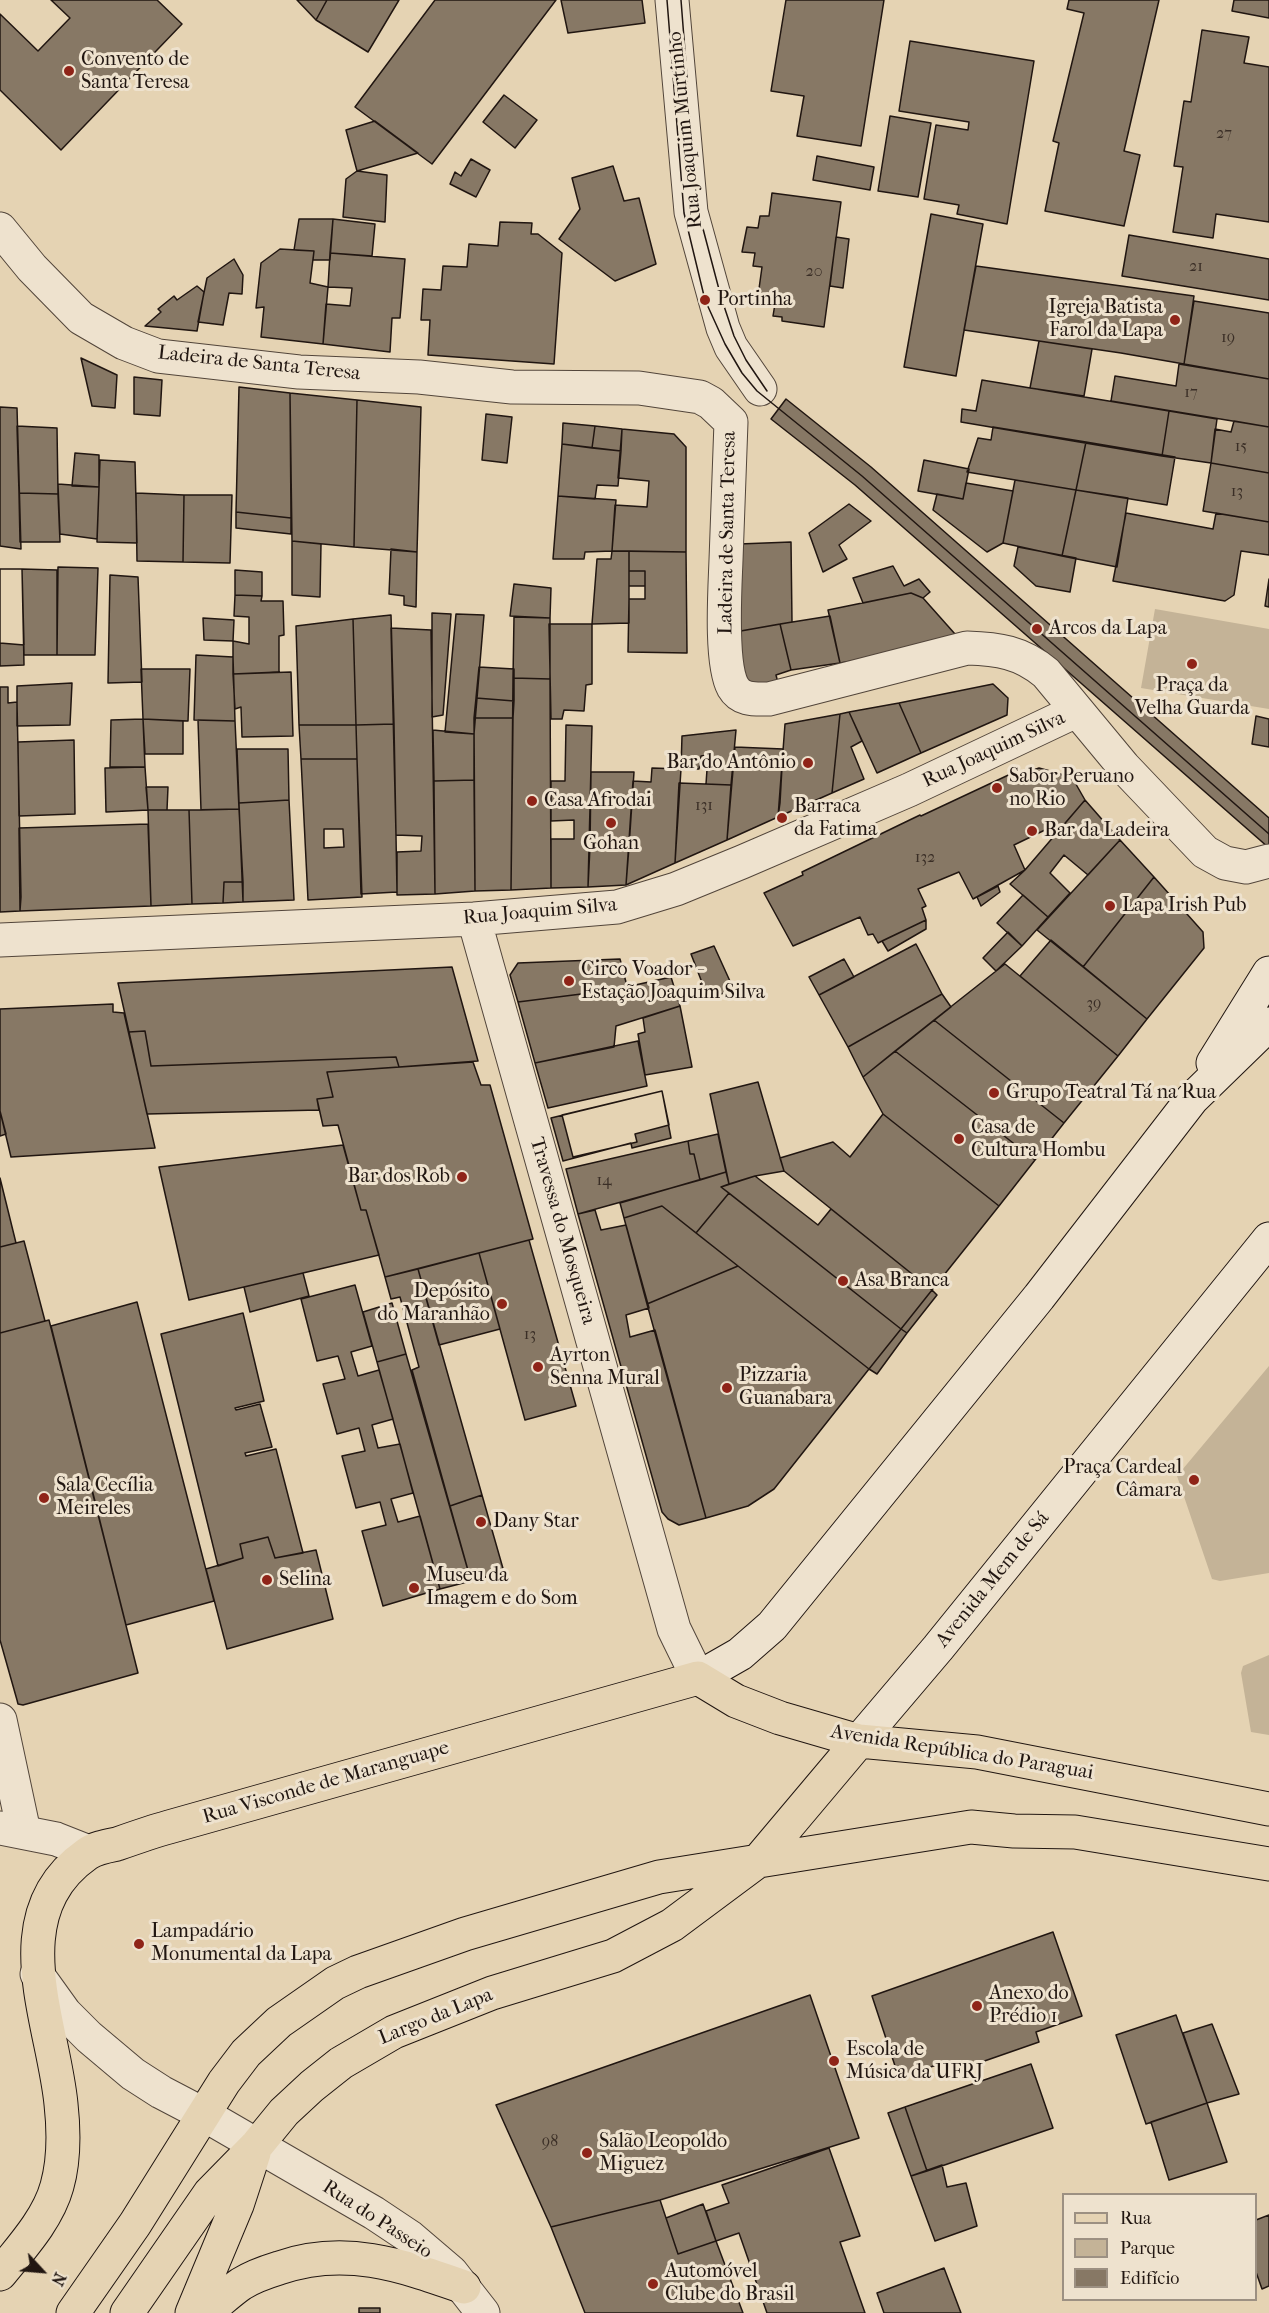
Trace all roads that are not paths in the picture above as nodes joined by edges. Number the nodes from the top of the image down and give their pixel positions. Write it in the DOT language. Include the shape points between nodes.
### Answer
graph roads {
  1 [pos="672,0"];
  2 [pos="0,229"];
  3 [pos="760,389"];
  4 [pos="1076,711"];
  5 [pos="1269,861"];
  6 [pos="474,919"];
  7 [pos="0,940"];
  8 [pos="1269,973"];
  9 [pos="1269,1024"];
  10 [pos="1192,1099"];
  11 [pos="1269,1239"];
  12 [pos="699,1678"];
  13 [pos="0,1720"];
  14 [pos="859,1741"];
  15 [pos="1269,1809"];
  16 [pos="12,1830"];
  17 [pos="89,1852"];
  18 [pos="758,1861"];
  19 [pos="1269,1864"];
  20 [pos="37,1974"];
  21 [pos="203,2114"];
  22 [pos="257,2145"];
  23 [pos="0,2274"];
  24 [pos="473,2300"];
  25 [pos="73,2313"];
  26 [pos="127,2313"];
  27 [pos="192,2313"];
  28 [pos="205,2313"];
  1 -- 3 [label="street, Rua Joaquim Murtinho" via="691,212 723,328 731,347"];
  2 -- 4 [label="street, Ladeira de Santa Teresa" via="81,318 124,343 158,356 299,372 419,377 512,387 639,388 700,397 731,422 724,625 728,674 741,696 769,699 967,648 999,649 1035,664"];
  4 -- 5 [label="street, Ladeira de Santa Teresa" via="1205,852 1225,863 1246,867"];
  4 -- 6 [label="street, Rua Joaquim Silva" via="909,790 676,889 617,907"];
  6 -- 7 [label="street, Rua Joaquim Silva"];
  6 -- 12 [label="street, Travessa do Mosqueira" via="674,1629"];
  8 -- 10 [label="street"];
  9 -- 10 [label="street"];
  10 -- 12 [label="street" via="1039,1297 772,1626 740,1654"];
  11 -- 14 [label="street, Avenida Mem de Sá"];
  12 -- 14 [label="main road, Avenida República do Paraguai" via="736,1701"];
  12 -- 17 [label="main road, Rua Visconde de Maranguape"];
  13 -- 16 [label="street"];
  14 -- 15 [label="main road, Avenida República do Paraguai" via="977,1752"];
  14 -- 18 [label="main road, Avenida Mem de Sá"];
  16 -- 17 [label="street" via="56,1839"];
  17 -- 20 [label="main road, Rua Visconde de Maranguape" via="62,1876 44,1909 37,1940"];
  18 -- 19 [label="main road" via="971,1827 1075,1832"];
  18 -- 21 [label="main road" via="659,1877 465,1934 358,1972 335,1983 279,2022 246,2053"];
  18 -- 22 [label="main road, Largo da Lapa" via="672,1925 641,1943 586,1966 445,2010 364,2048 312,2086"];
  20 -- 21 [label="street" via="65,2013 89,2037 133,2074"];
  20 -- 23 [label="main road, Rua Visconde de Maranguape" via="61,2104 62,2163 57,2188 46,2211"];
  21 -- 22 [label="street"];
  21 -- 25 [label="main road" via="135,2224"];
  22 -- 24 [label="street, Rua do Passeio" via="410,2237 451,2272"];
  22 -- 26 [label="main road, Largo da Lapa" via="210,2193"];
  22 -- 27 [label="main road" via="234,2214"];
  24 -- 28 [label="main road" via="417,2271 368,2259 323,2257 266,2272 242,2284"];
}
